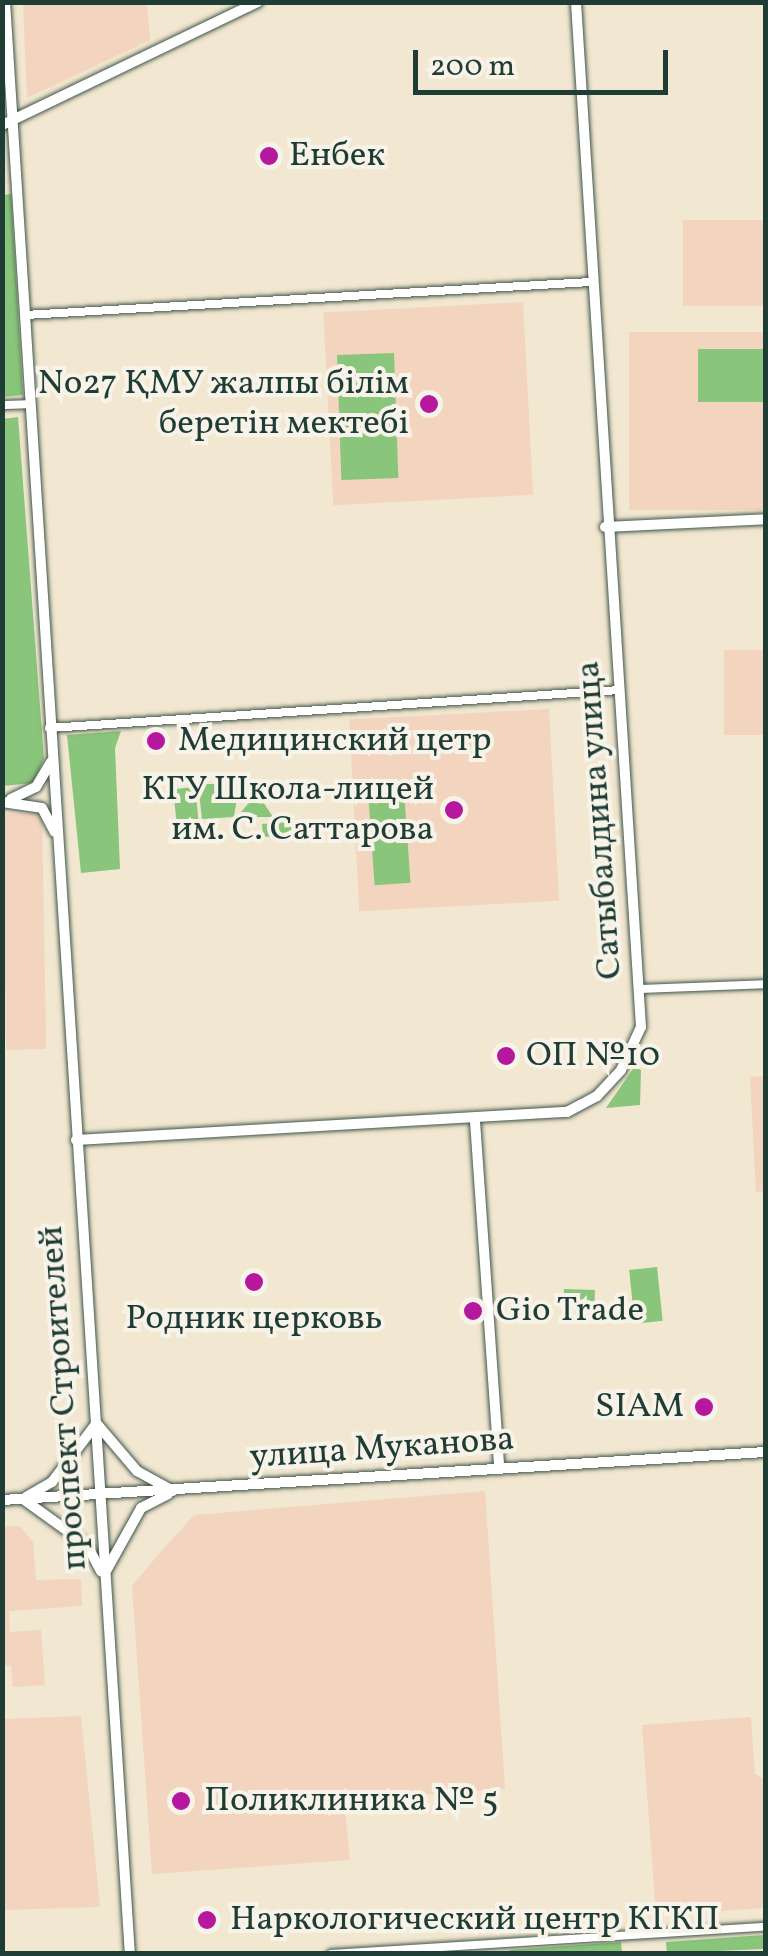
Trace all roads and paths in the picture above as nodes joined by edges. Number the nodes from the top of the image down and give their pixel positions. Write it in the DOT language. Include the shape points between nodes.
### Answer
graph roads {
  1 [pos="4,2"];
  2 [pos="258,2"];
  3 [pos="578,2"];
  4 [pos="7,123"];
  5 [pos="590,282"];
  6 [pos="25,314"];
  7 [pos="30,404"];
  8 [pos="2,405"];
  9 [pos="766,519"];
  10 [pos="606,527"];
  11 [pos="620,690"];
  12 [pos="49,728"];
  13 [pos="52,759"];
  14 [pos="4,802"];
  15 [pos="58,838"];
  16 [pos="766,984"];
  17 [pos="638,989"];
  18 [pos="475,1122"];
  19 [pos="76,1140"];
  20 [pos="97,1423"];
  21 [pos="766,1452"];
  22 [pos="499,1468"];
  23 [pos="174,1491"];
  24 [pos="22,1498"];
  25 [pos="101,1498"];
  26 [pos="2,1500"];
  27 [pos="104,1576"];
  28 [pos="766,1927"];
  29 [pos="130,1954"];
  30 [pos="331,1954"];
  1 -- 4 [label="main road, проспект Строителей"];
  2 -- 4 [label="main road"];
  3 -- 5 [label="main road, Сатыбалдина улица"];
  4 -- 6 [label="main road, проспект Строителей"];
  5 -- 6 [label="street"];
  5 -- 10 [label="main road, Сатыбалдина улица"];
  6 -- 7 [label="main road, проспект Строителей"];
  7 -- 8 [label="street"];
  7 -- 12 [label="main road, проспект Строителей"];
  9 -- 10 [label="main road"];
  10 -- 11 [label="main road, Сатыбалдина улица"];
  11 -- 12 [label="street"];
  11 -- 17 [label="main road, Сатыбалдина улица"];
  12 -- 13 [label="main road, проспект Строителей"];
  13 -- 14 [label="main road" via="36,787"];
  13 -- 15 [label="main road, проспект Строителей"];
  14 -- 15 [label="main road" via="42,808"];
  15 -- 19 [label="main road, проспект Строителей"];
  16 -- 17 [label="street"];
  17 -- 18 [label="main road, Сатыбалдина улица" via="641,1028 621,1070 597,1096 567,1112"];
  18 -- 19 [label="main road, Сатыбалдина улица"];
  18 -- 22 [label="main road"];
  19 -- 20 [label="main road, проспект Строителей"];
  20 -- 23 [label="main road" via="137,1471"];
  20 -- 24 [label="main road" via="52,1482"];
  20 -- 25 [label="main road, проспект Строителей"];
  21 -- 22 [label="main road, улица Муканова"];
  22 -- 23 [label="main road, улица Муканова"];
  23 -- 25 [label="main road, улица Муканова"];
  23 -- 27 [label="main road" via="141,1508"];
  24 -- 25 [label="main road, улица Муканова"];
  24 -- 26 [label="main road, улица Муканова"];
  24 -- 27 [label="main road" via="87,1545"];
  25 -- 27 [label="main road, проспект Строителей"];
  27 -- 29 [label="main road, проспект Строителей"];
  28 -- 30 [label="street"];
}
